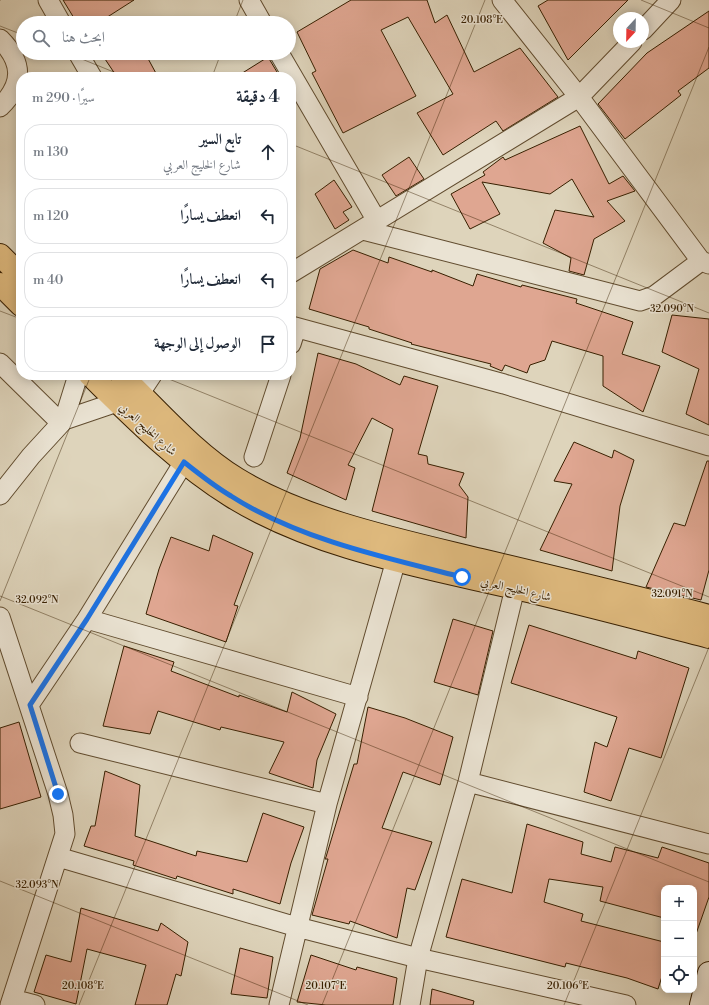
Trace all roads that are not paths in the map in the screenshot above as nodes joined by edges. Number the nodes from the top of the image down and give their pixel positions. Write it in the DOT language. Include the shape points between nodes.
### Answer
graph roads {
  1 [pos="48,0"];
  2 [pos="249,0"];
  3 [pos="502,0"];
  4 [pos="671,0"];
  5 [pos="57,16"];
  6 [pos="258,16"];
  7 [pos="649,24"];
  8 [pos="0,39"];
  9 [pos="626,48"];
  10 [pos="16,60"];
  11 [pos="16,60"];
  12 [pos="82,60"];
  13 [pos="284,60"];
  14 [pos="17,72"];
  15 [pos="89,72"];
  16 [pos="290,72"];
  17 [pos="296,84"];
  18 [pos="16,87"];
  19 [pos="579,97"];
  20 [pos="0,107"];
  21 [pos="370,225"];
  22 [pos="0,255"];
  23 [pos="705,263"];
  24 [pos="296,270"];
  25 [pos="16,271"];
  26 [pos="0,284"];
  27 [pos="16,300"];
  28 [pos="296,334"];
  29 [pos="0,363"];
  30 [pos="16,378"];
  31 [pos="18,380"];
  32 [pos="76,380"];
  33 [pos="95,380"];
  34 [pos="126,380"];
  35 [pos="149,380"];
  36 [pos="279,380"];
  37 [pos="140,393"];
  38 [pos="117,402"];
  39 [pos="62,422"];
  40 [pos="709,446"];
  41 [pos="254,457"];
  42 [pos="184,462"];
  43 [pos="0,495"];
  44 [pos="396,560"];
  45 [pos="515,588"];
  46 [pos="709,616"];
  47 [pos="0,617"];
  48 [pos="87,619"];
  49 [pos="709,637"];
  50 [pos="358,698"];
  51 [pos="30,705"];
  52 [pos="80,743"];
  53 [pos="468,782"];
  54 [pos="327,804"];
  55 [pos="709,844"];
  56 [pos="58,857"];
  57 [pos="297,927"];
  58 [pos="418,958"];
  59 [pos="709,973"];
  60 [pos="554,997"];
  61 [pos="11,1002"];
  62 [pos="35,1005"];
  63 [pos="279,1005"];
  64 [pos="410,1005"];
  65 [pos="626,1005"];
  66 [pos="701,1005"];
  1 -- 5 [label="street"];
  2 -- 6 [label="street"];
  3 -- 19 [label="street"];
  4 -- 7 [label="street"];
  8 -- 11 [label="street"];
  9 -- 19 [label="street"];
  10 -- 14 [label="street"];
  12 -- 15 [label="street"];
  13 -- 16 [label="street"];
  17 -- 21 [label="street"];
  18 -- 20 [label="street" via="10,98"];
  19 -- 21 [label="street"];
  19 -- 23 [label="street"];
  21 -- 23 [label="street" via="640,301 654,296"];
  21 -- 24 [label="street"];
  22 -- 25 [label="main road"];
  26 -- 27 [label="main road"];
  28 -- 40 [label="street" via="504,384"];
  29 -- 30 [label="street"];
  31 -- 39 [label="street"];
  32 -- 39 [label="street"];
  33 -- 38 [label="main road, شارع الخليج العربي"];
  34 -- 37 [label="main road, شارع الخليج العربي"];
  35 -- 37 [label="street"];
  36 -- 41 [label="street"];
  37 -- 46 [label="main road, شارع الخليج العربي" via="215,464 253,487 304,510 399,540"];
  38 -- 39 [label="street"];
  38 -- 42 [label="main road, شارع الخليج العربي"];
  39 -- 43 [label="street"];
  42 -- 44 [label="main road, شارع الخليج العربي" via="232,497 266,514 304,531"];
  42 -- 48 [label="street"];
  44 -- 45 [label="main road, شارع الخليج العربي"];
  44 -- 50 [label="street"];
  45 -- 49 [label="main road, شارع الخليج العربي"];
  45 -- 53 [label="street"];
  47 -- 51 [label="street"];
  48 -- 50 [label="street"];
  48 -- 51 [label="street"];
  50 -- 54 [label="street"];
  51 -- 56 [label="street" via="64,815 65,834"];
  52 -- 54 [label="street"];
  53 -- 55 [label="street"];
  53 -- 58 [label="street"];
  54 -- 57 [label="street"];
  56 -- 57 [label="street"];
  56 -- 61 [label="street"];
  57 -- 58 [label="street"];
  57 -- 63 [label="street"];
  58 -- 60 [label="street"];
  58 -- 64 [label="street"];
  59 -- 66 [label="main road"];
  60 -- 65 [label="street"];
  61 -- 62 [label="street"];
}
